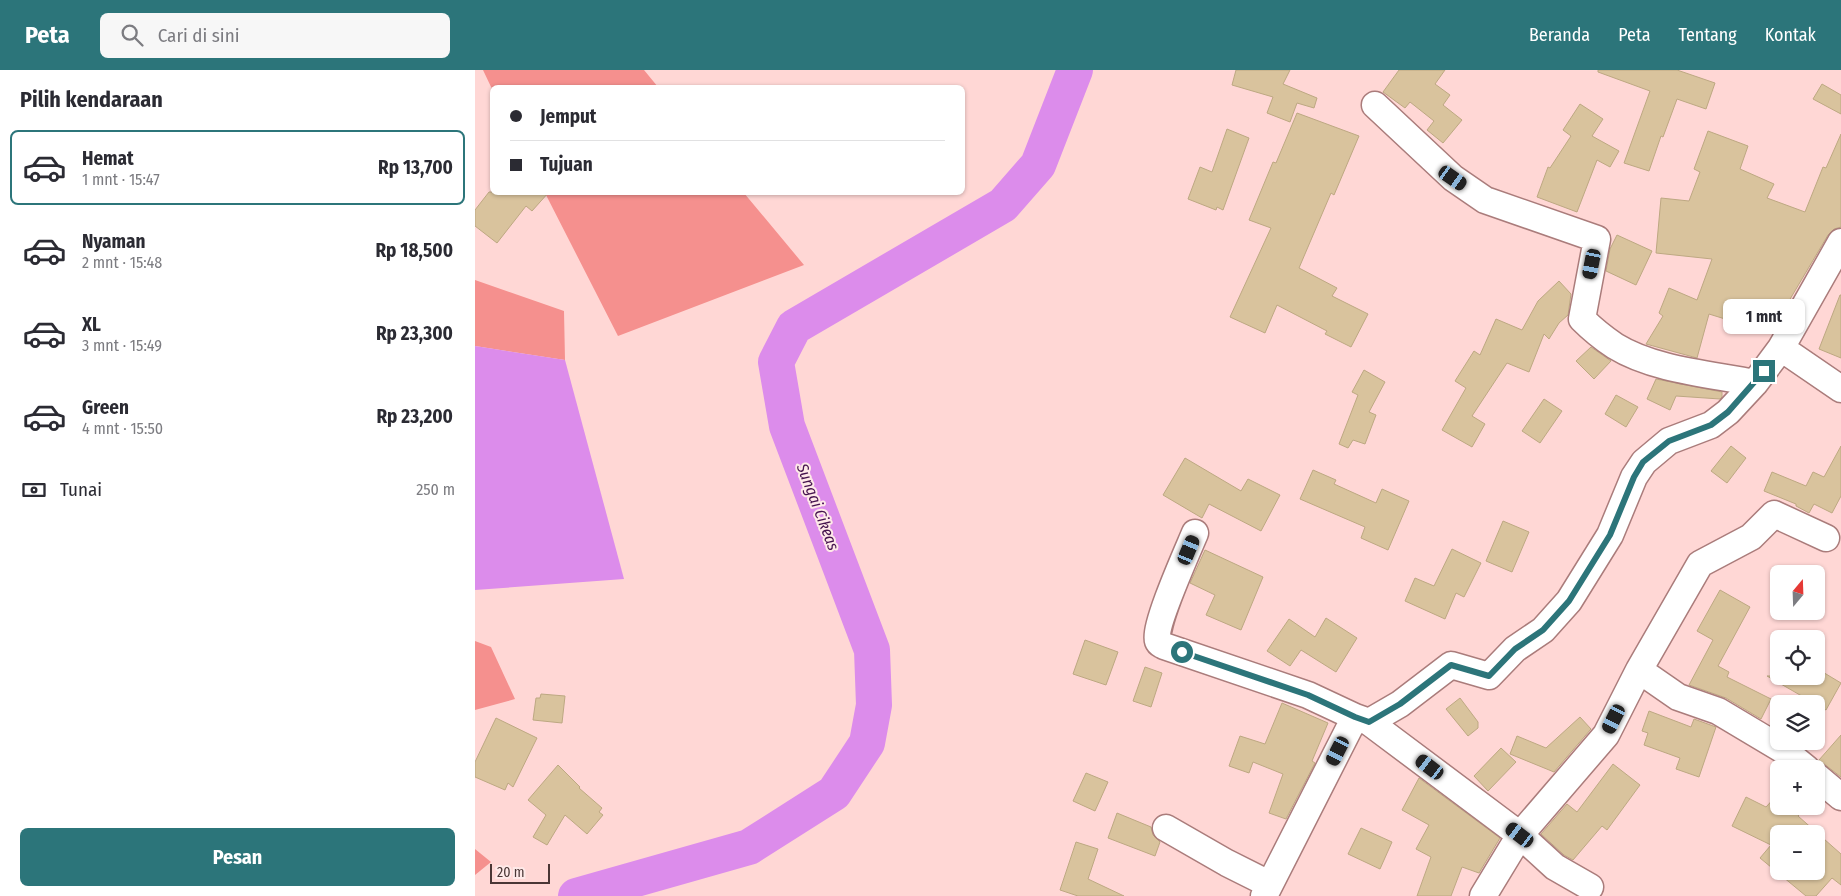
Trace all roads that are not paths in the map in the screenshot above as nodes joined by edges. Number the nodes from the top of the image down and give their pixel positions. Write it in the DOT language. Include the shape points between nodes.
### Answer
graph roads {
  1 [pos="1375,105"];
  2 [pos="1840,245"];
  3 [pos="1781,348"];
  4 [pos="1755,383"];
  5 [pos="1841,389"];
  6 [pos="1195,533"];
  7 [pos="1826,538"];
  8 [pos="1639,670"];
  9 [pos="1362,720"];
  10 [pos="1796,760"];
  11 [pos="1825,784"];
  12 [pos="1841,797"];
  13 [pos="1166,828"];
  14 [pos="1520,835"];
  15 [pos="1590,887"];
  16 [pos="1267,890"];
  17 [pos="1483,896"];
  1 -- 4 [label="street" via="1453,178 1485,200 1597,239 1582,319 1615,346 1667,366"];
  2 -- 3 [label="street"];
  3 -- 4 [label="street"];
  3 -- 5 [label="street"];
  4 -- 9 [label="street" via="1711,425 1669,441 1639,466 1598,556 1569,601 1543,630 1515,649 1490,675 1451,665 1400,704"];
  6 -- 9 [label="street" via="1168,600 1158,635 1160,643 1308,695"];
  7 -- 8 [label="street" via="1774,514 1751,537 1701,563"];
  8 -- 10 [label="street" via="1678,697 1725,715"];
  8 -- 14 [label="street" via="1606,735"];
  9 -- 14 [label="street"];
  9 -- 16 [label="street"];
  11 -- 12 [label="street"];
  13 -- 16 [label="street"];
  14 -- 15 [label="street" via="1555,867"];
  14 -- 17 [label="street"];
}
